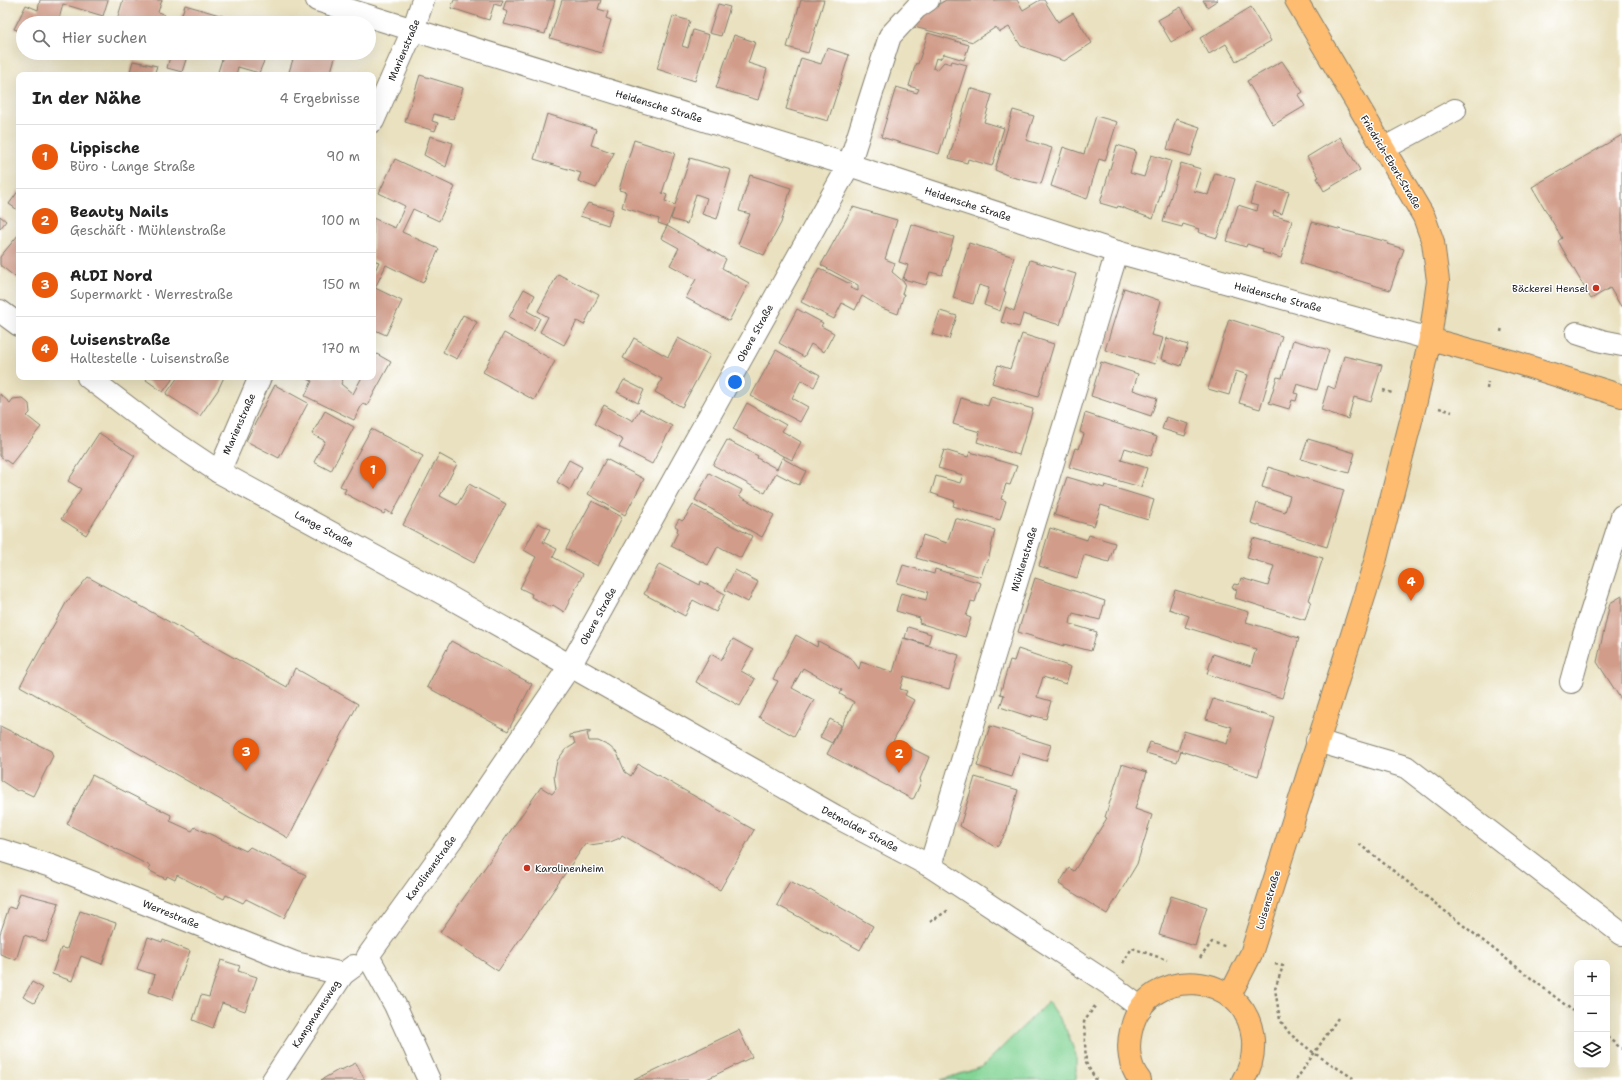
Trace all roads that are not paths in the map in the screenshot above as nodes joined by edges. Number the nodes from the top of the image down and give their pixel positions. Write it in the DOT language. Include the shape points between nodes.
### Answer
graph roads {
  1 [pos="317,0"];
  2 [pos="424,0"];
  3 [pos="1296,0"];
  4 [pos="918,3"];
  5 [pos="368,16"];
  6 [pos="376,18"];
  7 [pos="413,30"];
  8 [pos="1455,110"];
  9 [pos="376,114"];
  10 [pos="1383,149"];
  11 [pos="849,165"];
  12 [pos="1118,252"];
  13 [pos="0,310"];
  14 [pos="16,323"];
  15 [pos="1577,333"];
  16 [pos="1430,339"];
  17 [pos="1622,345"];
  18 [pos="92,380"];
  19 [pos="259,380"];
  20 [pos="1622,396"];
  21 [pos="219,472"];
  22 [pos="1622,516"];
  23 [pos="570,666"];
  24 [pos="1571,682"];
  25 [pos="1317,741"];
  26 [pos="0,850"];
  27 [pos="930,866"];
  28 [pos="1622,934"];
  29 [pos="368,956"];
  30 [pos="343,974"];
  31 [pos="1230,996"];
  32 [pos="1141,1008"];
  33 [pos="1247,1079"];
  34 [pos="273,1080"];
  35 [pos="429,1080"];
  36 [pos="1140,1080"];
  1 -- 5 [label="street, Heidensche Straße"];
  2 -- 7 [label="street, Marienstraße"];
  3 -- 10 [label="main road, Friedrich-Ebert-Straße"];
  4 -- 11 [label="street, Obere Straße" via="890,36"];
  6 -- 7 [label="street, Heidensche Straße"];
  7 -- 9 [label="street, Marienstraße"];
  7 -- 11 [label="street, Heidensche Straße"];
  8 -- 10 [label="street"];
  10 -- 16 [label="main road, Friedrich-Ebert-Straße" via="1424,217 1433,242 1438,281"];
  11 -- 12 [label="street, Heidensche Straße"];
  11 -- 23 [label="street, Obere Straße"];
  12 -- 16 [label="street, Heidensche Straße"];
  12 -- 27 [label="street, Mühlenstraße"];
  13 -- 14 [label="street"];
  15 -- 17 [label="street"];
  16 -- 20 [label="main road, Heidensche Straße"];
  16 -- 25 [label="main road, Luisenstraße" via="1375,562"];
  18 -- 21 [label="street, Lange Straße" via="168,438"];
  19 -- 21 [label="street, Marienstraße"];
  21 -- 23 [label="street, Lange Straße"];
  22 -- 24 [label="street"];
  23 -- 27 [label="street, Detmolder Straße" via="835,816"];
  23 -- 29 [label="street, Karolinenstraße" via="460,828"];
  25 -- 28 [label="street" via="1406,767"];
  25 -- 31 [label="main road, Luisenstraße" via="1251,954"];
  26 -- 30 [label="street, Werrestraße" via="51,866 295,963"];
  27 -- 32 [label="street, Detmolder Straße" via="1109,984"];
  29 -- 30 [label="street, Kampmannsweg"];
  29 -- 35 [label="street" via="395,1005"];
  30 -- 34 [label="street, Kampmannsweg"];
  31 -- 32 [label="main road" via="1215,987 1199,982 1183,983 1167,987 1152,996"];
  31 -- 33 [label="main road" via="1241,1006 1253,1033 1253,1055"];
  32 -- 36 [label="main road" via="1132,1023 1129,1041 1130,1059"];
}
